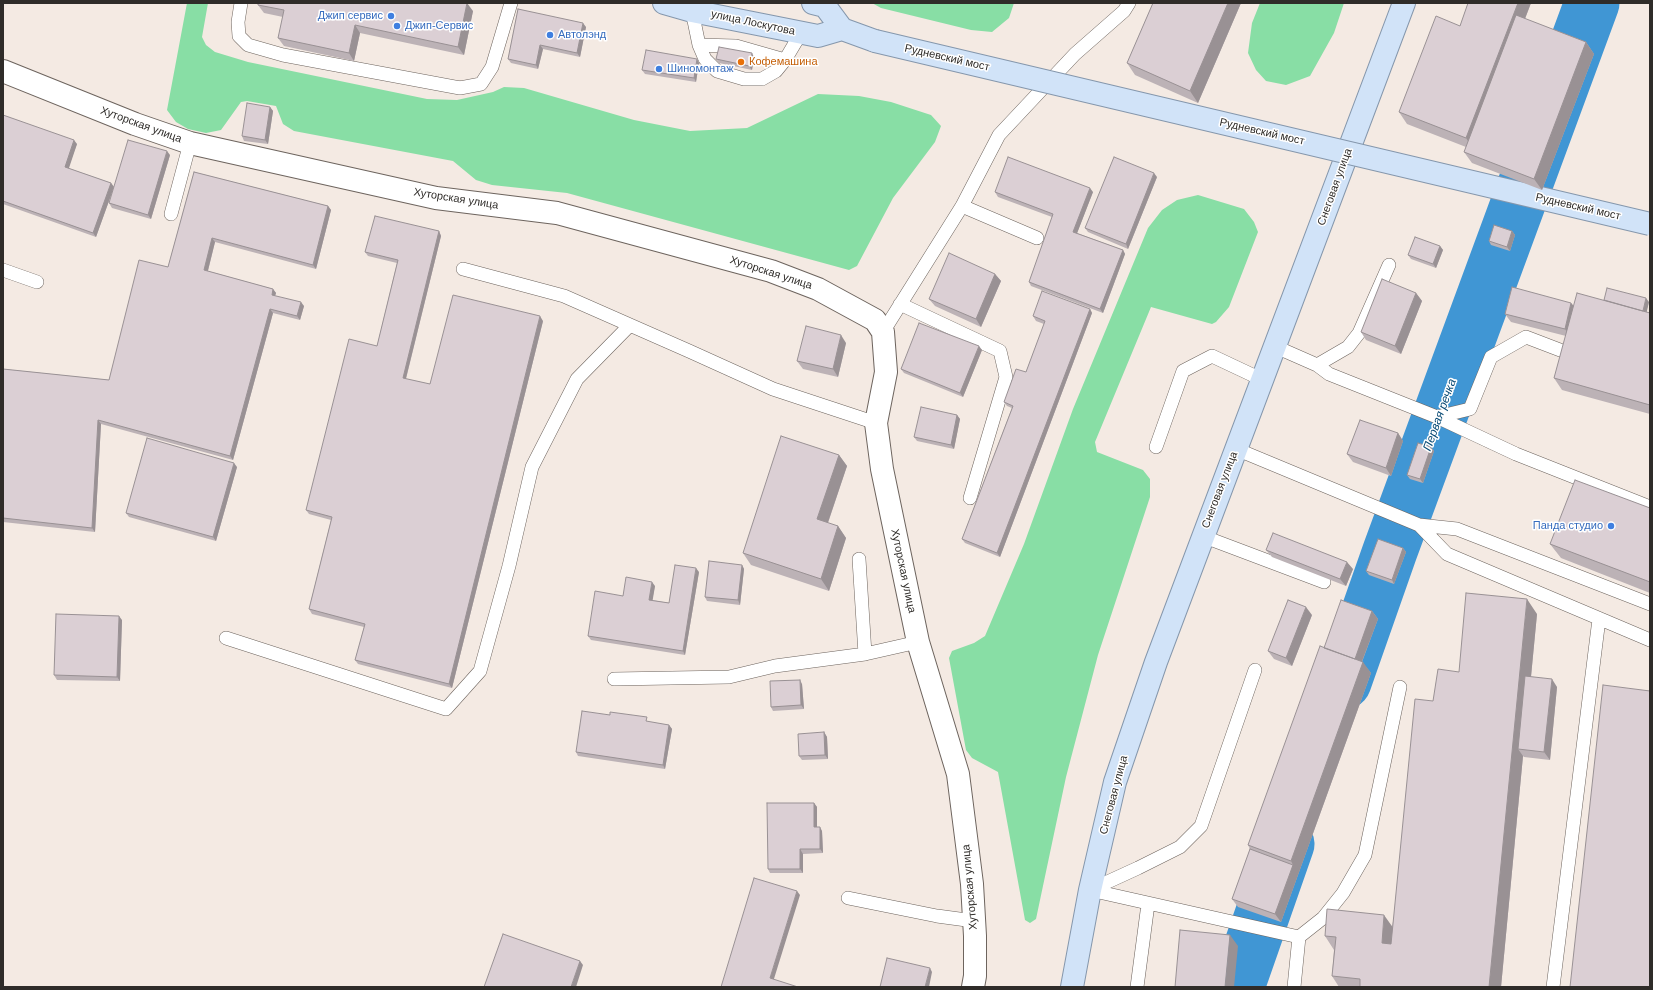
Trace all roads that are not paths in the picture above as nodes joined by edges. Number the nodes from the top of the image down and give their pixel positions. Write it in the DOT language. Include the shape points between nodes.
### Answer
graph roads {
  1 [pos="241,3"];
  2 [pos="511,3"];
  3 [pos="664,3"];
  4 [pos="814,3"];
  5 [pos="1129,3"];
  6 [pos="1404,3"];
  7 [pos="706,9"];
  8 [pos="842,29"];
  9 [pos="801,33"];
  10 [pos="699,45"];
  11 [pos="785,60"];
  12 [pos="3,71"];
  13 [pos="190,143"];
  14 [pos="962,206"];
  15 [pos="172,214"];
  16 [pos="1650,224"];
  17 [pos="1037,238"];
  18 [pos="1390,265"];
  19 [pos="463,269"];
  20 [pos="3,270"];
  21 [pos="37,282"];
  22 [pos="900,304"];
  23 [pos="630,324"];
  24 [pos="883,332"];
  25 [pos="1276,347"];
  26 [pos="1560,350"];
  27 [pos="1317,366"];
  28 [pos="1263,380"];
  29 [pos="1437,417"];
  30 [pos="876,423"];
  31 [pos="1156,447"];
  32 [pos="1236,449"];
  33 [pos="970,498"];
  34 [pos="1650,507"];
  35 [pos="1419,525"];
  36 [pos="1202,536"];
  37 [pos="859,558"];
  38 [pos="1324,582"];
  39 [pos="1650,604"];
  40 [pos="1599,620"];
  41 [pos="226,638"];
  42 [pos="1650,640"];
  43 [pos="918,642"];
  44 [pos="865,654"];
  45 [pos="1255,670"];
  46 [pos="614,679"];
  47 [pos="1400,687"];
  48 [pos="1090,890"];
  49 [pos="848,898"];
  50 [pos="1148,904"];
  51 [pos="974,921"];
  52 [pos="1299,937"];
  53 [pos="973,987"];
  54 [pos="1072,987"];
  55 [pos="1136,987"];
  56 [pos="1294,987"];
  57 [pos="1554,987"];
  1 -- 2 [label="lane" via="239,36 248,45 283,55 460,88 481,84 492,67"];
  3 -- 7 [label="main road, улица Лоскутова"];
  4 -- 8 [label="main road" via="825,6"];
  5 -- 14 [label="lane" via="1124,11 1075,54 999,135"];
  6 -- 25 [label="main road, Снеговая улица"];
  7 -- 9 [label="main road, улица Лоскутова"];
  7 -- 10 [label="lane"];
  8 -- 9 [label="main road, улица Лоскутова" via="818,36"];
  8 -- 16 [label="main road, Рудневский мост, bridge" via="875,41"];
  9 -- 11 [label="lane"];
  10 -- 11 [label="lane" via="736,46"];
  10 -- 11 [label="lane" via="705,59 717,71 744,79 762,79"];
  12 -- 13 [label="street, Хуторская улица" via="135,124"];
  13 -- 15 [label="lane"];
  13 -- 24 [label="street, Хуторская улица" via="436,198 557,213 698,250 771,271 818,289 863,312 875,320"];
  14 -- 17 [label="lane"];
  14 -- 22 [label="lane"];
  18 -- 27 [label="lane" via="1359,333 1348,347"];
  19 -- 23 [label="lane" via="564,296"];
  20 -- 21 [label="lane"];
  22 -- 24 [label="lane"];
  22 -- 33 [label="lane" via="1000,351 1006,377"];
  23 -- 30 [label="lane" via="773,389"];
  23 -- 41 [label="lane" via="577,379 532,468 509,566 480,671 446,709"];
  24 -- 30 [label="street, Хуторская улица" via="886,372"];
  25 -- 27 [label="lane"];
  25 -- 28 [label="main road, Снеговая улица"];
  26 -- 29 [label="lane" via="1526,337 1491,357 1470,409"];
  27 -- 29 [label="lane" via="1329,374"];
  28 -- 31 [label="lane" via="1212,356 1183,371"];
  28 -- 32 [label="main road, Снеговая улица"];
  29 -- 34 [label="lane" via="1516,454"];
  30 -- 43 [label="street, Хуторская улица" via="897,547"];
  32 -- 35 [label="lane"];
  32 -- 36 [label="main road, Снеговая улица"];
  35 -- 39 [label="lane" via="1457,529"];
  35 -- 40 [label="lane" via="1447,554"];
  36 -- 38 [label="lane"];
  36 -- 48 [label="main road, Снеговая улица" via="1115,782"];
  37 -- 44 [label="lane"];
  40 -- 42 [label="lane"];
  40 -- 57 [label="lane"];
  43 -- 44 [label="lane"];
  43 -- 51 [label="street, Хуторская улица" via="958,774 972,884"];
  44 -- 46 [label="lane" via="775,666 729,677"];
  45 -- 48 [label="lane" via="1201,826 1180,846"];
  47 -- 52 [label="lane" via="1365,855 1343,893 1328,912"];
  48 -- 50 [label="lane"];
  48 -- 54 [label="main road, Снеговая улица"];
  49 -- 51 [label="lane"];
  50 -- 52 [label="lane"];
  50 -- 55 [label="lane"];
  51 -- 53 [label="street, Хуторская улица"];
  52 -- 56 [label="lane"];
}
